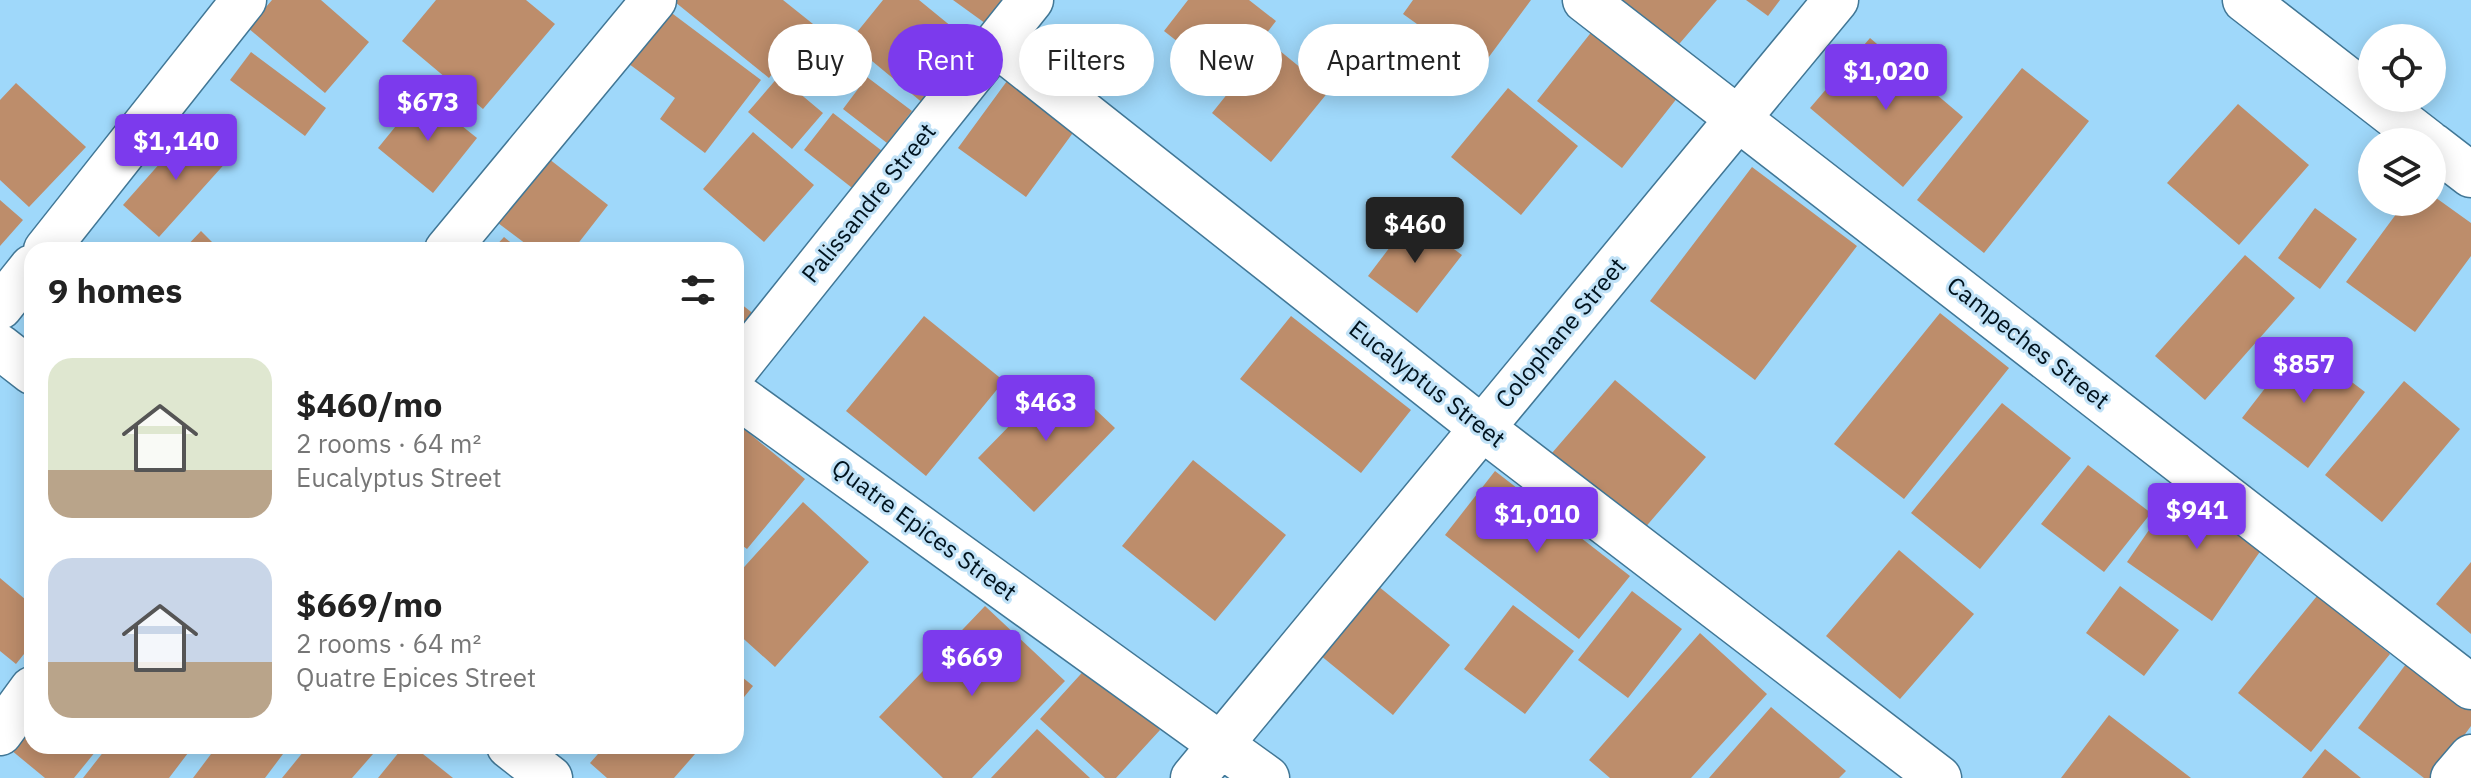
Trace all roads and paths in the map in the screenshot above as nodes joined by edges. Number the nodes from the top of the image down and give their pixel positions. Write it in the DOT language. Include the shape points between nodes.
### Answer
graph roads {
  1 [pos="244,0"];
  2 [pos="654,0"];
  3 [pos="1031,0"];
  4 [pos="1585,0"];
  5 [pos="1836,0"];
  6 [pos="2245,0"];
  7 [pos="1003,35"];
  8 [pos="1003,50"];
  9 [pos="954,96"];
  10 [pos="1739,118"];
  11 [pos="2411,128"];
  12 [pos="2446,155"];
  13 [pos="2471,175"];
  14 [pos="52,242"];
  15 [pos="454,242"];
  16 [pos="24,277"];
  17 [pos="0,307"];
  18 [pos="0,347"];
  19 [pos="744,359"];
  20 [pos="24,366"];
  21 [pos="744,401"];
  22 [pos="1482,428"];
  23 [pos="2471,687"];
  24 [pos="24,700"];
  25 [pos="0,733"];
  26 [pos="1221,744"];
  27 [pos="519,754"];
  28 [pos="2471,757"];
  29 [pos="550,778"];
  30 [pos="1193,778"];
  31 [pos="1267,778"];
  32 [pos="1939,778"];
  33 [pos="2453,778"];
  1 -- 14 [label="street"];
  2 -- 15 [label="street"];
  3 -- 7 [label="street, Palissandre Street"];
  4 -- 10 [label="street, Campeches Street"];
  5 -- 10 [label="street, Colophane Street"];
  6 -- 11 [label="street"];
  8 -- 22 [label="street, Eucalyptus Street"];
  9 -- 19 [label="street, Palissandre Street"];
  10 -- 22 [label="street, Colophane Street"];
  10 -- 23 [label="street, Campeches Street"];
  12 -- 13 [label="street"];
  16 -- 17 [label="street"];
  18 -- 20 [label="street"];
  21 -- 26 [label="street, Quatre Epices Street"];
  22 -- 26 [label="street, Colophane Street"];
  22 -- 32 [label="street, Eucalyptus Street"];
  24 -- 25 [label="street"];
  26 -- 30 [label="street, Colophane Street"];
  26 -- 31 [label="street, Quatre Epices Street"];
  27 -- 29 [label="street"];
  28 -- 33 [label="street"];
}
